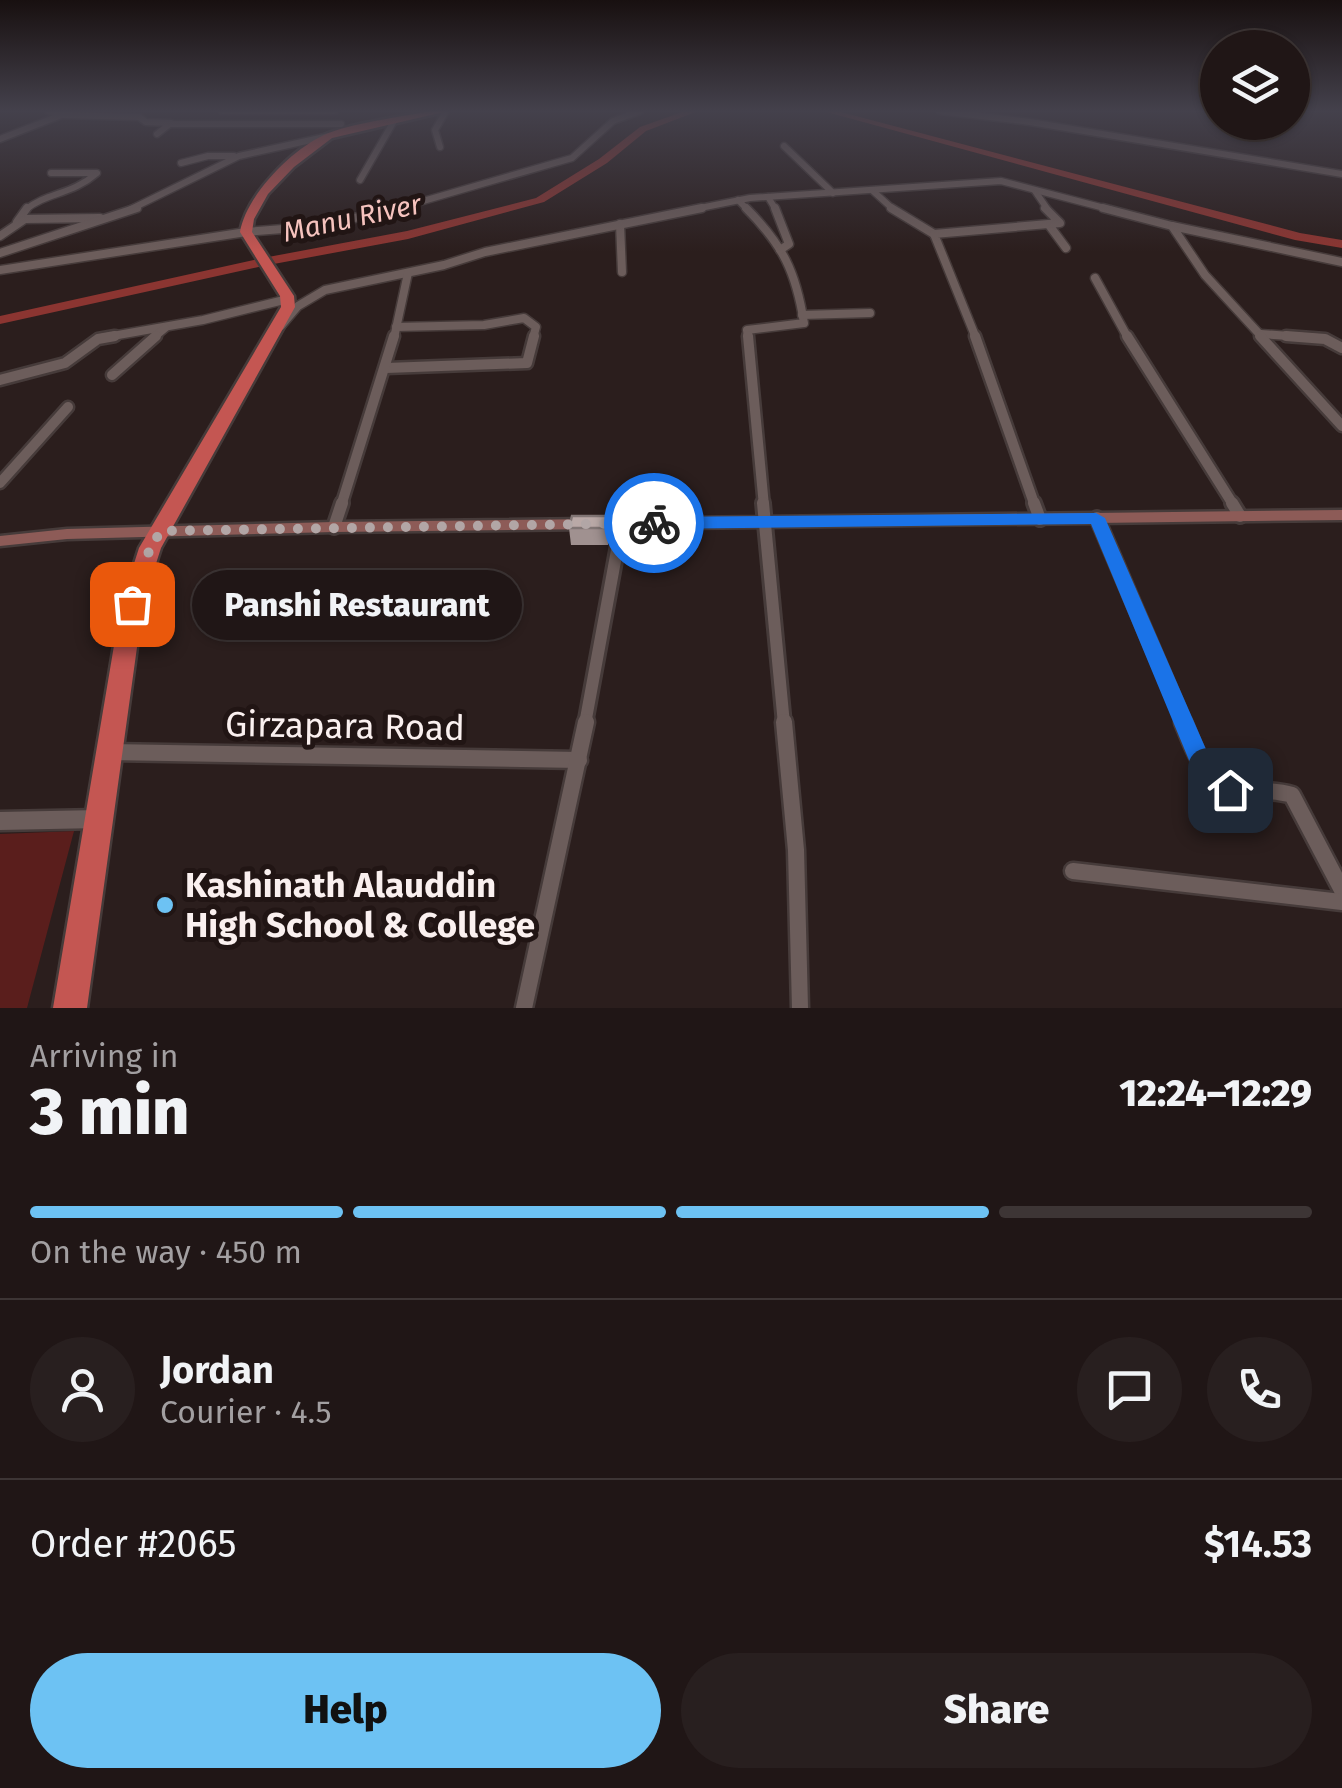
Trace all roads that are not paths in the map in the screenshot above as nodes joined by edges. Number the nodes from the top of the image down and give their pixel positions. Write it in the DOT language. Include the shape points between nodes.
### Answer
graph roads {
  1 [pos="199,158"];
  2 [pos="234,158"];
  3 [pos="300,158"];
  4 [pos="373,158"];
  5 [pos="572,158"];
  6 [pos="796,158"];
  7 [pos="1246,158"];
  8 [pos="180,163"];
  9 [pos="50,173"];
  10 [pos="1342,174"];
  11 [pos="360,180"];
  12 [pos="873,191"];
  13 [pos="1035,191"];
  14 [pos="833,194"];
  15 [pos="768,197"];
  16 [pos="738,200"];
  17 [pos="110,218"];
  18 [pos="17,222"];
  19 [pos="620,224"];
  20 [pos="1049,225"];
  21 [pos="1172,226"];
  22 [pos="247,234"];
  23 [pos="934,234"];
  24 [pos="0,236"];
  25 [pos="40,242"];
  26 [pos="1066,248"];
  27 [pos="780,250"];
  28 [pos="0,253"];
  29 [pos="1342,262"];
  30 [pos="2,272"];
  31 [pos="622,272"];
  32 [pos="408,273"];
  33 [pos="1095,278"];
  34 [pos="288,298"];
  35 [pos="870,313"];
  36 [pos="802,315"];
  37 [pos="396,327"];
  38 [pos="165,328"];
  39 [pos="1261,334"];
  40 [pos="272,336"];
  41 [pos="1342,348"];
  42 [pos="386,368"];
  43 [pos="112,374"];
  44 [pos="0,380"];
  45 [pos="68,407"];
  46 [pos="1342,426"];
  47 [pos="0,483"];
  48 [pos="1342,515"];
  49 [pos="1240,516"];
  50 [pos="1096,518"];
  51 [pos="1040,519"];
  52 [pos="766,520"];
  53 [pos="622,524"];
  54 [pos="334,527"];
  55 [pos="161,531"];
  56 [pos="0,541"];
  57 [pos="109,752"];
  58 [pos="579,760"];
  59 [pos="99,819"];
  60 [pos="0,821"];
  61 [pos="1073,871"];
  62 [pos="1342,890"];
  63 [pos="1342,902"];
  64 [pos="70,1008"];
  65 [pos="524,1008"];
  66 [pos="800,1008"];
  1 -- 8 [label="street"];
  2 -- 17 [label="street"];
  3 -- 22 [label="highway" via="268,187 245,222"];
  4 -- 11 [label="street"];
  5 -- 22 [label="street" via="353,220"];
  6 -- 14 [label="street"];
  7 -- 10 [label="street"];
  9 -- 18 [label="street" via="97,173 70,193 30,206"];
  12 -- 13 [label="street" via="1001,181"];
  12 -- 14 [label="street"];
  12 -- 23 [label="street" via="902,218"];
  13 -- 20 [label="street" via="1060,223"];
  13 -- 21 [label="street"];
  14 -- 15 [label="street"];
  15 -- 16 [label="street"];
  15 -- 27 [label="street" via="788,234 789,244"];
  16 -- 19 [label="street"];
  16 -- 27 [label="street"];
  17 -- 18 [label="street"];
  17 -- 25 [label="street"];
  18 -- 24 [label="street"];
  19 -- 31 [label="street"];
  19 -- 32 [label="street"];
  20 -- 23 [label="street"];
  20 -- 26 [label="street"];
  21 -- 29 [label="street"];
  21 -- 39 [label="street" via="1205,275"];
  22 -- 30 [label="street"];
  22 -- 34 [label="highway"];
  23 -- 51 [label="street"];
  25 -- 28 [label="street"];
  25 -- 30 [label="street"];
  27 -- 36 [label="street" via="797,278"];
  32 -- 37 [label="street"];
  32 -- 40 [label="street" via="325,290 298,306"];
  33 -- 49 [label="street"];
  34 -- 38 [label="street"];
  34 -- 40 [label="highway"];
  35 -- 36 [label="street"];
  36 -- 52 [label="street" via="801,324 748,330"];
  37 -- 42 [label="street"];
  37 -- 42 [label="street" via="484,326 514,318 530,319 536,327 527,363"];
  38 -- 43 [label="street"];
  38 -- 44 [label="street" via="98,339 65,363"];
  39 -- 41 [label="street" via="1325,338"];
  39 -- 46 [label="street"];
  40 -- 55 [label="highway"];
  42 -- 54 [label="street"];
  45 -- 47 [label="street"];
  48 -- 49 [label="main road"];
  49 -- 50 [label="main road"];
  50 -- 51 [label="main road"];
  50 -- 62 [label="street" via="1204,770 1230,790 1292,795"];
  51 -- 52 [label="main road"];
  52 -- 53 [label="main road"];
  52 -- 66 [label="street" via="796,850"];
  53 -- 54 [label="main road"];
  53 -- 58 [label="street"];
  54 -- 55 [label="main road"];
  55 -- 56 [label="main road"];
  55 -- 57 [label="highway" via="132,604"];
  57 -- 58 [label="street, Girzapara Road"];
  57 -- 59 [label="highway"];
  58 -- 65 [label="street"];
  59 -- 60 [label="street"];
  59 -- 64 [label="highway"];
  61 -- 63 [label="street"];
}
